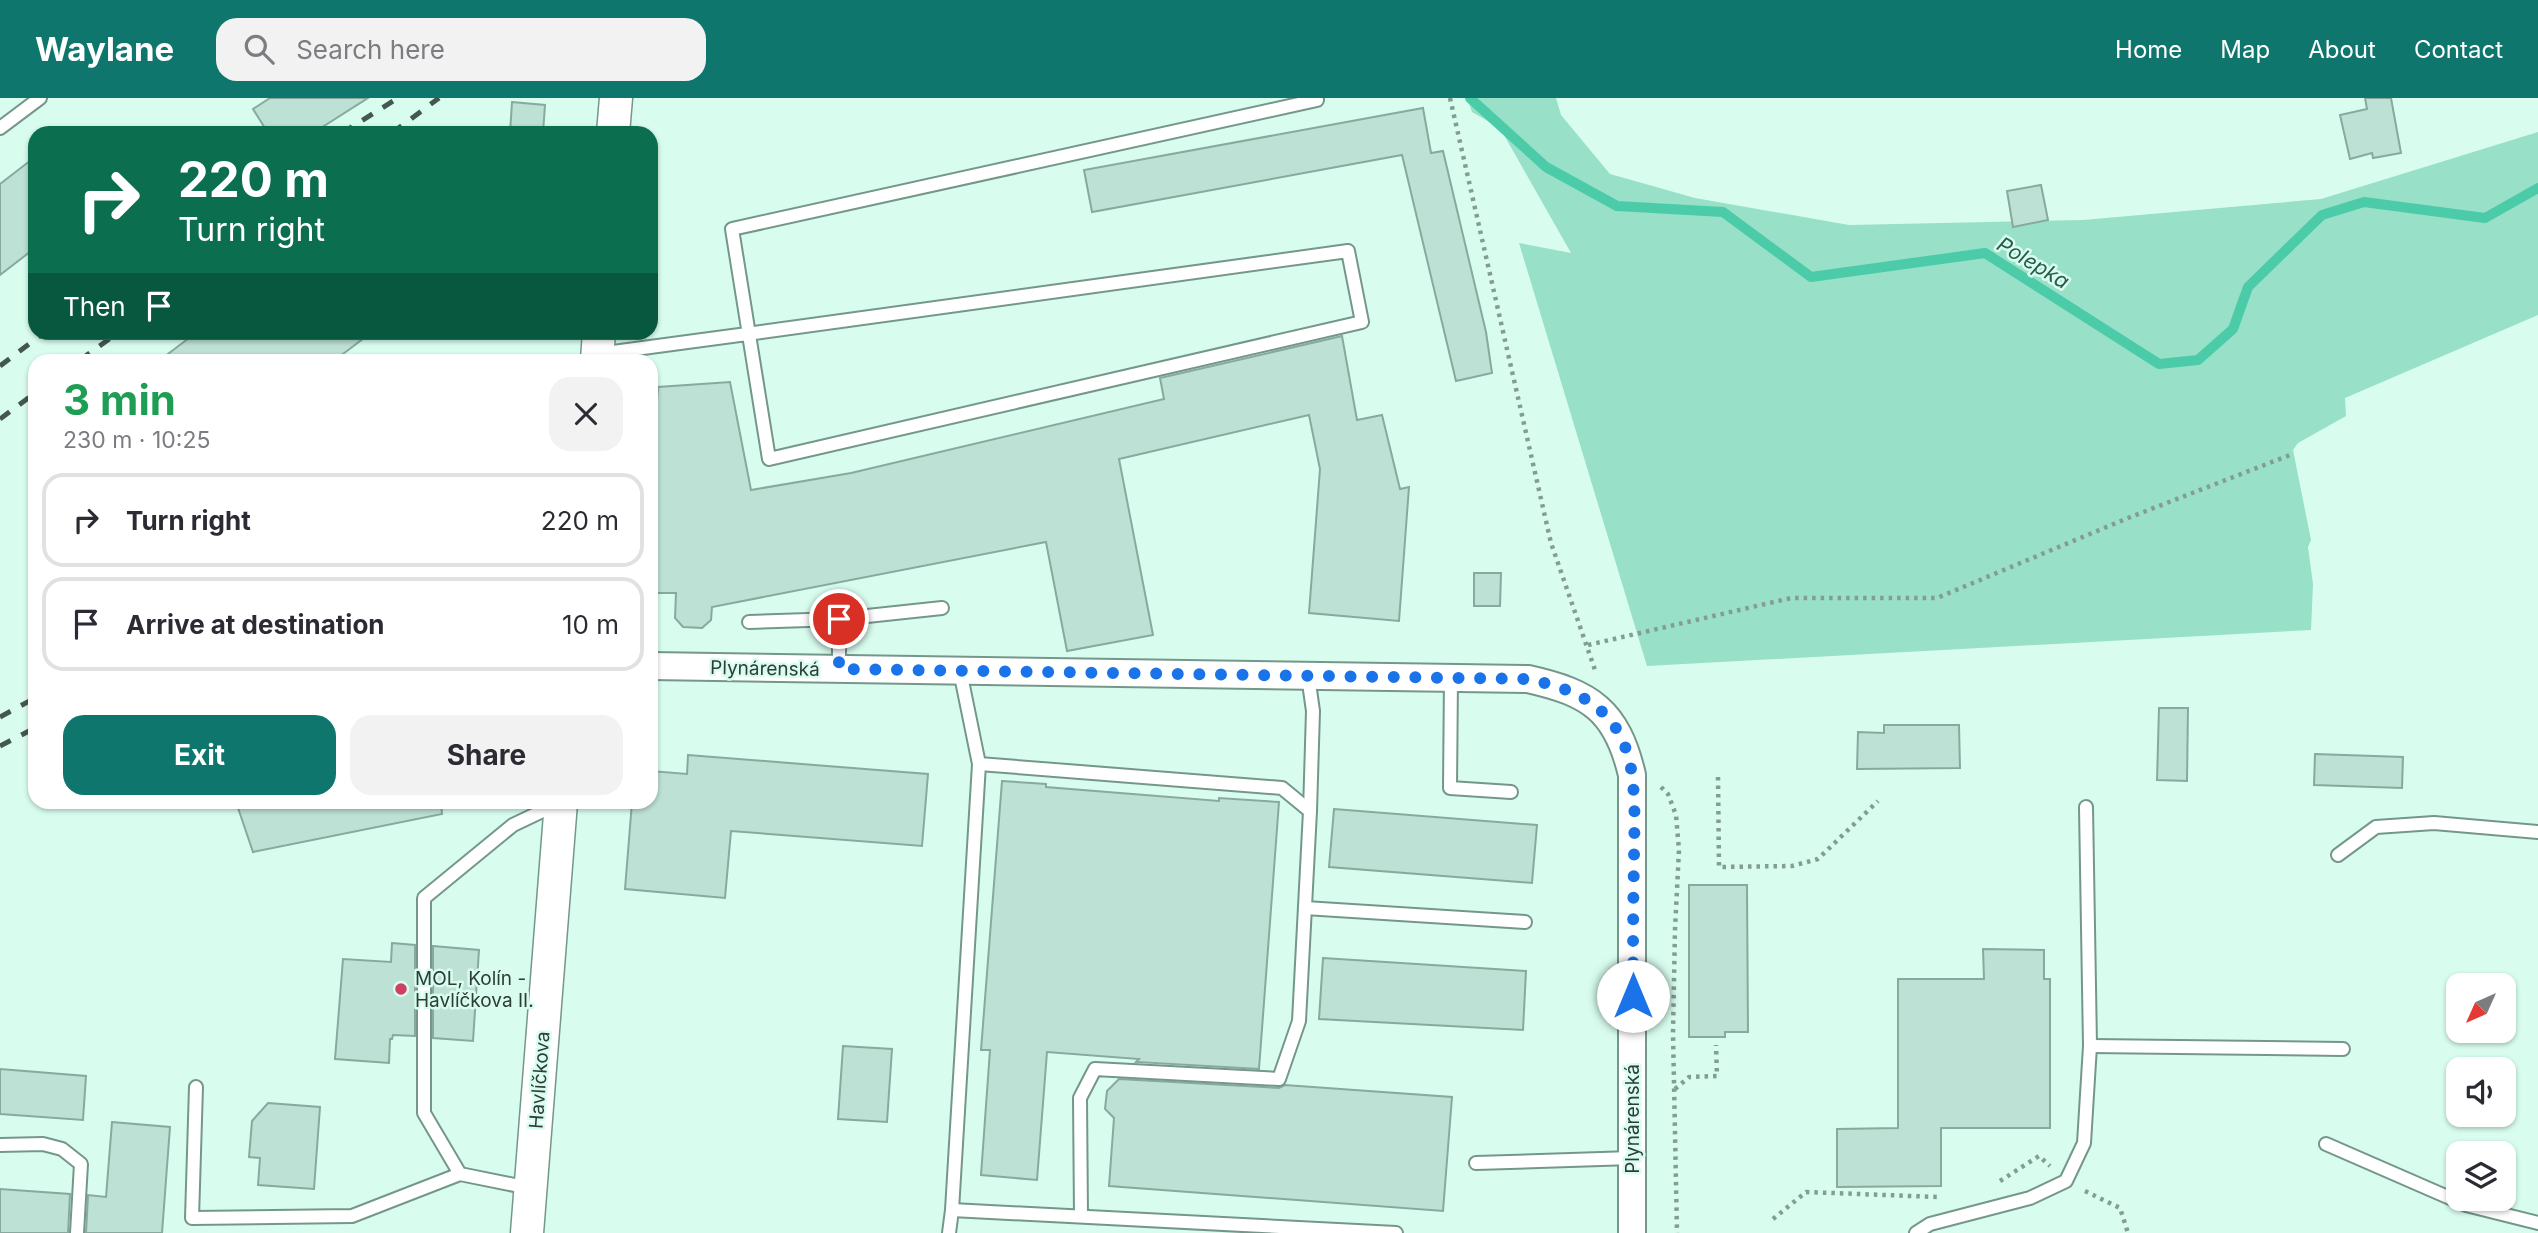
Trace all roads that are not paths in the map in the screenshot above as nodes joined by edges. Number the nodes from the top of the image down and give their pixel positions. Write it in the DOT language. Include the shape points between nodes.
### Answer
graph roads {
  1 [pos="40,98"];
  2 [pos="616,98"];
  3 [pos="1317,100"];
  4 [pos="614,126"];
  5 [pos="0,128"];
  6 [pos="747,334"];
  7 [pos="598,349"];
  8 [pos="942,608"];
  9 [pos="839,619"];
  10 [pos="749,622"];
  11 [pos="658,666"];
  12 [pos="839,669"];
  13 [pos="960,671"];
  14 [pos="1308,676"];
  15 [pos="1451,678"];
  16 [pos="979,764"];
  17 [pos="1511,792"];
  18 [pos="2086,807"];
  19 [pos="546,809"];
  20 [pos="560,809"];
  21 [pos="1310,811"];
  22 [pos="2538,832"];
  23 [pos="2338,855"];
  24 [pos="1305,908"];
  25 [pos="1525,922"];
  26 [pos="2090,1046"];
  27 [pos="2343,1049"];
  28 [pos="197,1087"];
  29 [pos="2326,1144"];
  30 [pos="0,1145"];
  31 [pos="1632,1158"];
  32 [pos="1476,1163"];
  33 [pos="460,1174"];
  34 [pos="530,1188"];
  35 [pos="952,1210"];
  36 [pos="1081,1216"];
  37 [pos="2538,1223"];
  38 [pos="77,1233"];
  39 [pos="527,1233"];
  40 [pos="948,1233"];
  41 [pos="1396,1233"];
  42 [pos="1632,1233"];
  43 [pos="1916,1233"];
  1 -- 5 [label="lane"];
  2 -- 4 [label="street"];
  3 -- 6 [label="lane" via="732,229"];
  6 -- 6 [label="lane" via="769,459 1362,322 1349,251"];
  6 -- 7 [label="lane"];
  8 -- 9 [label="lane"];
  9 -- 10 [label="lane"];
  9 -- 12 [label="lane"];
  11 -- 12 [label="street, Plynárenská"];
  12 -- 13 [label="street, Plynárenská"];
  13 -- 14 [label="street, Plynárenská"];
  13 -- 16 [label="lane"];
  14 -- 15 [label="street, Plynárenská"];
  14 -- 21 [label="lane" via="1313,711"];
  15 -- 17 [label="lane" via="1450,788"];
  15 -- 31 [label="street, Plynárenská" via="1528,679 1560,686 1609,718 1625,745 1633,796"];
  16 -- 21 [label="lane" via="1282,789"];
  16 -- 35 [label="lane"];
  18 -- 26 [label="lane"];
  19 -- 33 [label="lane" via="513,825 424,898 424,1113"];
  20 -- 34 [label="street, Havlíčkova"];
  21 -- 24 [label="lane"];
  22 -- 23 [label="lane" via="2434,823 2376,827"];
  24 -- 25 [label="lane"];
  24 -- 36 [label="lane" via="1299,1021 1279,1079 1095,1069 1080,1098"];
  26 -- 27 [label="lane"];
  26 -- 43 [label="lane" via="2084,1143 2066,1181 2029,1198 1930,1224"];
  28 -- 33 [label="lane" via="192,1218 352,1216"];
  29 -- 37 [label="lane" via="2466,1205"];
  30 -- 38 [label="lane" via="43,1144 62,1149 81,1164"];
  31 -- 32 [label="lane"];
  31 -- 42 [label="street, Plynárenská"];
  33 -- 34 [label="lane"];
  34 -- 39 [label="street, Havlíčkova"];
  35 -- 36 [label="lane"];
  35 -- 40 [label="lane"];
  36 -- 41 [label="lane"];
}
